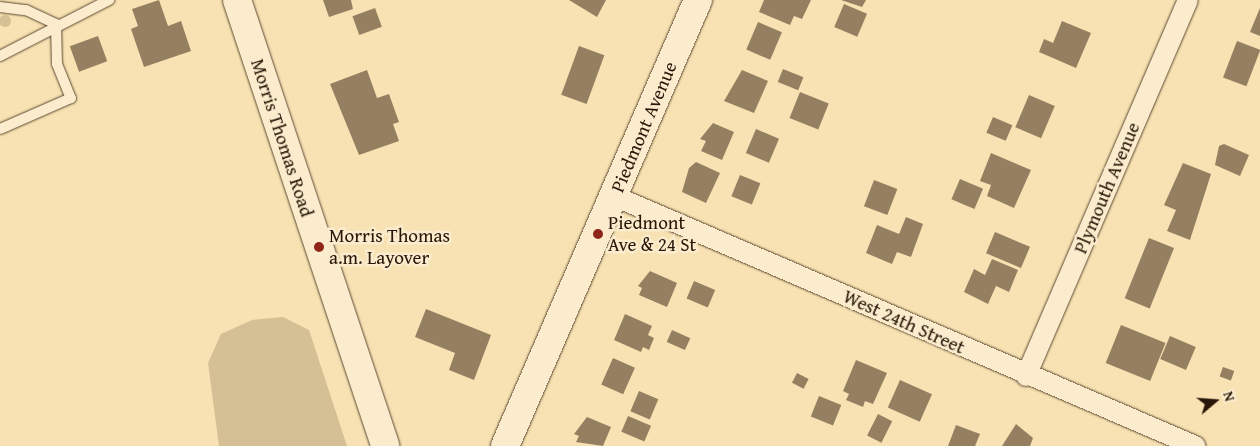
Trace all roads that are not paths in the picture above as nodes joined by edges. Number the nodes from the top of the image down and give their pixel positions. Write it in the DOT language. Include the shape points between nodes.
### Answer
graph roads {
  1 [pos="109,0"];
  2 [pos="238,0"];
  3 [pos="698,0"];
  4 [pos="1188,0"];
  5 [pos="0,6"];
  6 [pos="56,24"];
  7 [pos="0,56"];
  8 [pos="0,129"];
  9 [pos="614,196"];
  10 [pos="1026,376"];
  11 [pos="385,446"];
  12 [pos="505,446"];
  13 [pos="1195,446"];
  1 -- 6 [label="lane"];
  2 -- 11 [label="main road, Morris Thomas Road"];
  3 -- 9 [label="main road, Piedmont Avenue"];
  4 -- 10 [label="street, Plymouth Avenue"];
  5 -- 6 [label="lane" via="26,10"];
  6 -- 7 [label="lane"];
  6 -- 8 [label="lane" via="57,64 71,98"];
  9 -- 10 [label="street, West 24th Street"];
  9 -- 12 [label="main road, Piedmont Avenue"];
  10 -- 13 [label="street, West 24th Street"];
}
